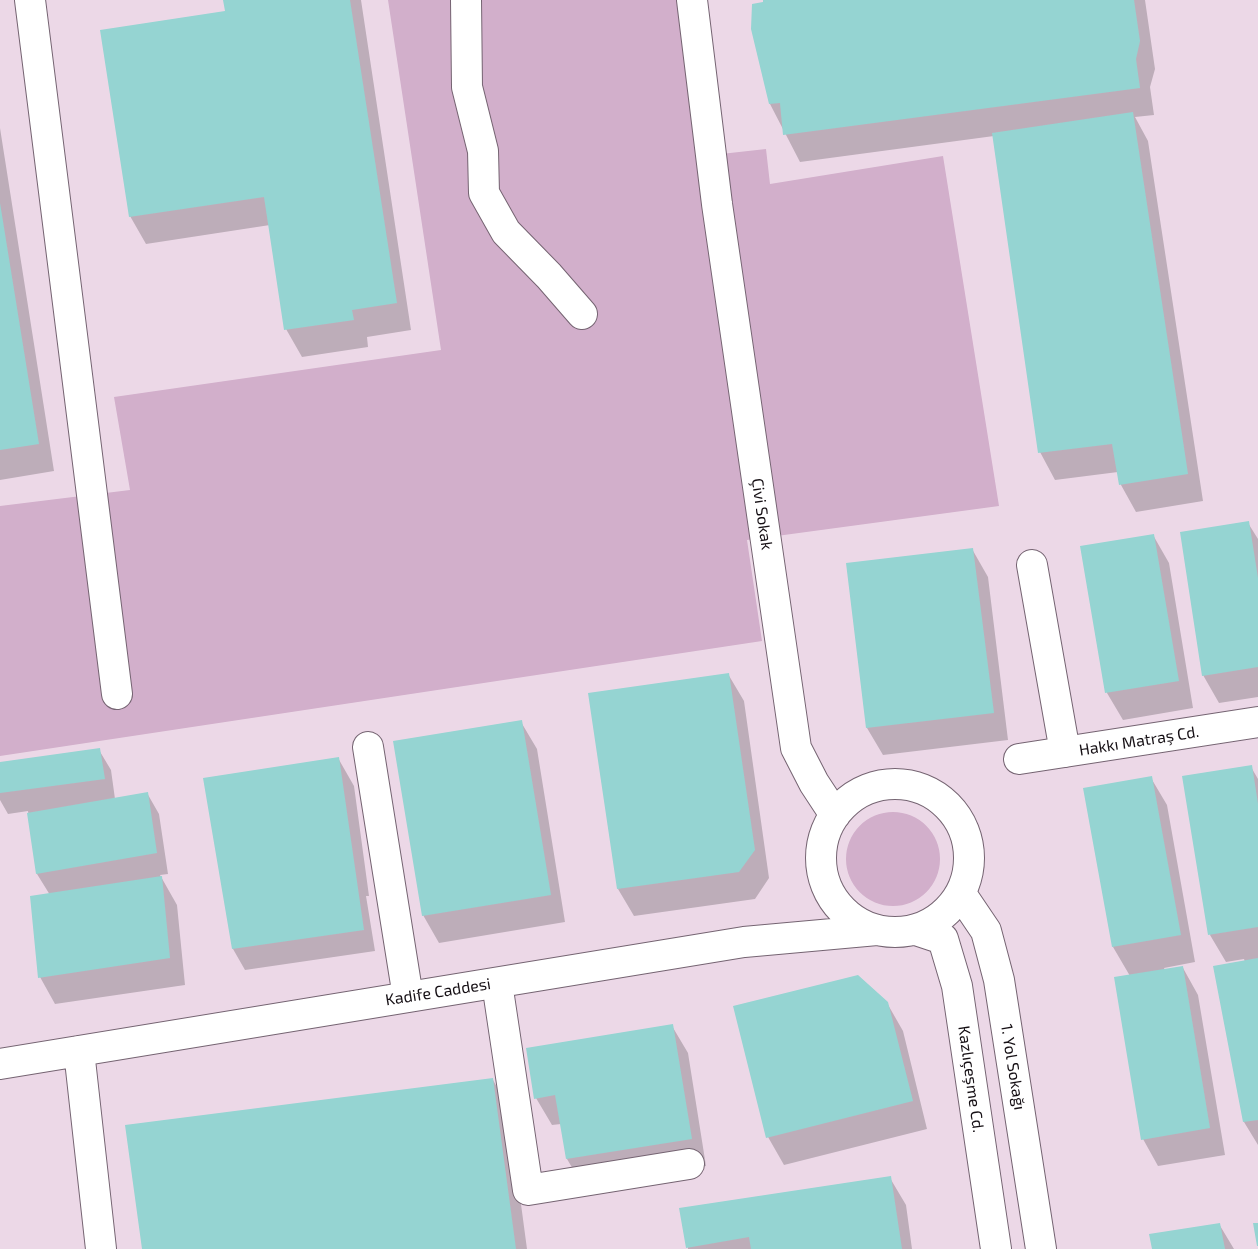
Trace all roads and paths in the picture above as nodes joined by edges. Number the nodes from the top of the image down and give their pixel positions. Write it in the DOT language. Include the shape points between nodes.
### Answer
graph roads {
  1 [pos="30,0"];
  2 [pos="466,0"];
  3 [pos="692,0"];
  4 [pos="582,314"];
  5 [pos="1032,565"];
  6 [pos="117,694"];
  7 [pos="1258,722"];
  8 [pos="368,747"];
  9 [pos="1065,752"];
  10 [pos="1019,759"];
  11 [pos="835,815"];
  12 [pos="961,894"];
  13 [pos="877,930"];
  14 [pos="916,930"];
  15 [pos="496,983"];
  16 [pos="408,997"];
  17 [pos="79,1051"];
  18 [pos="0,1064"];
  19 [pos="689,1164"];
  20 [pos="101,1249"];
  21 [pos="996,1249"];
  22 [pos="1041,1249"];
  1 -- 6 [label="street"];
  2 -- 4 [label="street" via="467,87 483,151 484,193 506,232"];
  3 -- 11 [label="street, Çivi Sokak" via="717,204 796,748"];
  5 -- 9 [label="street"];
  7 -- 9 [label="street, Hakkı Matraş Cd."];
  8 -- 16 [label="street"];
  9 -- 10 [label="street, Hakkı Matraş Cd."];
  11 -- 12 [label="street" via="852,798 875,787 899,784 924,790 945,803 960,822 969,846 969,871"];
  11 -- 13 [label="street" via="824,837 821,861 825,884 838,905 855,921"];
  12 -- 14 [label="street" via="942,917"];
  12 -- 22 [label="street, 1. Yol Sokağı" via="986,931 999,980"];
  13 -- 14 [label="street"];
  13 -- 15 [label="street, Kadife Caddesi" via="744,942"];
  14 -- 21 [label="street, Kazlıçeşme Cd." via="943,939 957,986"];
  15 -- 16 [label="street, Kadife Caddesi"];
  15 -- 19 [label="street" via="528,1190"];
  16 -- 17 [label="street, Kadife Caddesi"];
  17 -- 18 [label="street, Kadife Caddesi"];
  17 -- 20 [label="street"];
}
